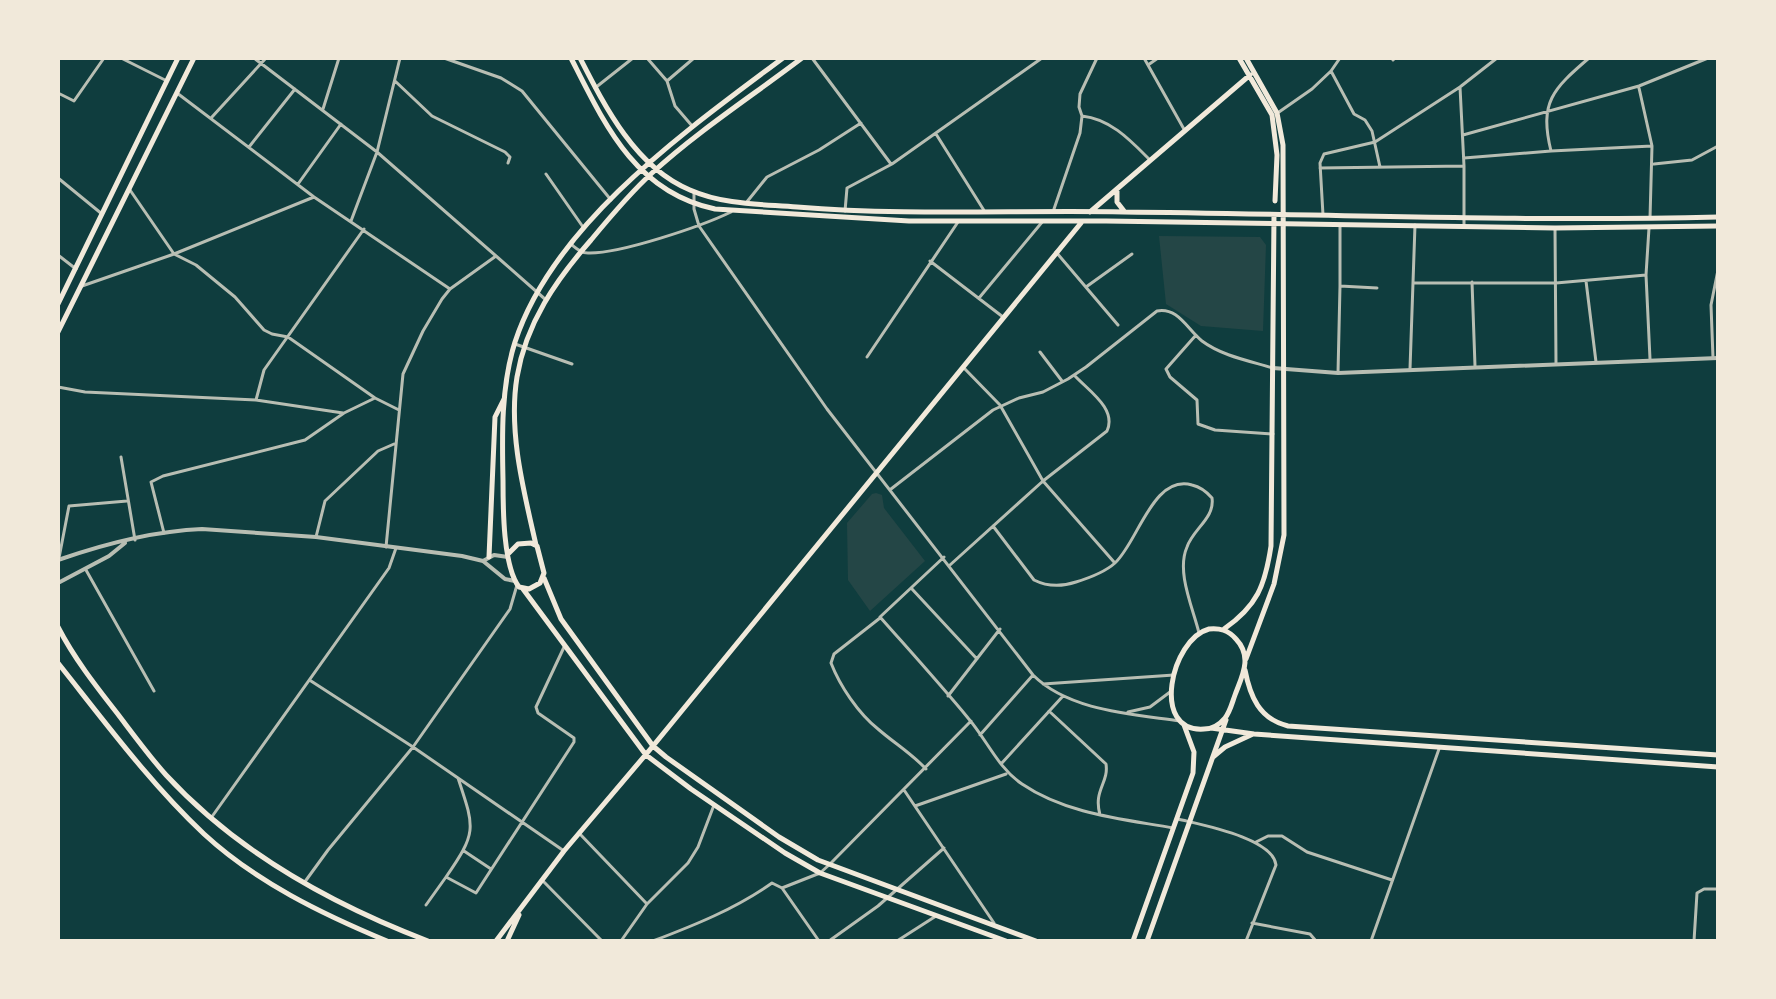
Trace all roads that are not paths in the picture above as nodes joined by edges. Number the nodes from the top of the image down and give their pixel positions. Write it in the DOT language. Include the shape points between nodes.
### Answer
graph roads {
  1 [pos="104,58"];
  2 [pos="121,58"];
  3 [pos="178,58"];
  4 [pos="194,58"];
  5 [pos="254,58"];
  6 [pos="266,58"];
  7 [pos="339,58"];
  8 [pos="400,58"];
  9 [pos="444,58"];
  10 [pos="571,58"];
  11 [pos="580,58"];
  12 [pos="633,58"];
  13 [pos="647,58"];
  14 [pos="694,58"];
  15 [pos="783,58"];
  16 [pos="802,58"];
  17 [pos="812,58"];
  18 [pos="1042,58"];
  19 [pos="1097,58"];
  20 [pos="1144,58"];
  21 [pos="1158,58"];
  22 [pos="1239,58"];
  23 [pos="1246,58"];
  24 [pos="1340,58"];
  25 [pos="1495,58"];
  26 [pos="1589,58"];
  27 [pos="1708,58"];
  28 [pos="262,64"];
  29 [pos="1148,65"];
  30 [pos="1331,71"];
  31 [pos="1250,75"];
  32 [pos="167,81"];
  33 [pos="395,81"];
  34 [pos="667,81"];
  35 [pos="1639,86"];
  36 [pos="1460,87"];
  37 [pos="595,88"];
  38 [pos="295,89"];
  39 [pos="58,93"];
  40 [pos="177,93"];
  41 [pos="323,109"];
  42 [pos="1546,112"];
  43 [pos="1274,114"];
  44 [pos="1082,116"];
  45 [pos="211,118"];
  46 [pos="861,123"];
  47 [pos="341,124"];
  48 [pos="693,127"];
  49 [pos="1185,131"];
  50 [pos="936,134"];
  51 [pos="1463,135"];
  52 [pos="1375,142"];
  53 [pos="1652,146"];
  54 [pos="1718,146"];
  55 [pos="249,147"];
  56 [pos="1551,151"];
  57 [pos="377,152"];
  58 [pos="1464,158"];
  59 [pos="1150,160"];
  60 [pos="647,162"];
  61 [pos="508,163"];
  62 [pos="892,164"];
  63 [pos="1652,164"];
  64 [pos="1464,166"];
  65 [pos="1380,167"];
  66 [pos="1320,168"];
  67 [pos="639,170"];
  68 [pos="655,170"];
  69 [pos="546,174"];
  70 [pos="647,177"];
  71 [pos="58,178"];
  72 [pos="298,184"];
  73 [pos="128,188"];
  74 [pos="1117,189"];
  75 [pos="694,192"];
  76 [pos="314,197"];
  77 [pos="611,200"];
  78 [pos="1275,201"];
  79 [pos="693,203"];
  80 [pos="746,203"];
  81 [pos="732,211"];
  82 [pos="845,211"];
  83 [pos="1089,212"];
  84 [pos="1125,212"];
  85 [pos="1052,213"];
  86 [pos="102,214"];
  87 [pos="987,214"];
  88 [pos="1274,215"];
  89 [pos="1284,215"];
  90 [pos="1323,215"];
  91 [pos="1464,217"];
  92 [pos="1718,217"];
  93 [pos="1650,218"];
  94 [pos="351,221"];
  95 [pos="1043,221"];
  96 [pos="958,222"];
  97 [pos="1082,222"];
  98 [pos="1340,224"];
  99 [pos="1273,225"];
  100 [pos="1284,225"];
  101 [pos="1415,225"];
  102 [pos="1464,225"];
  103 [pos="699,226"];
  104 [pos="1718,226"];
  105 [pos="1555,228"];
  106 [pos="1649,228"];
  107 [pos="364,229"];
  108 [pos="585,230"];
  109 [pos="572,245"];
  110 [pos="581,251"];
  111 [pos="1056,252"];
  112 [pos="174,254"];
  113 [pos="1132,254"];
  114 [pos="58,255"];
  115 [pos="496,256"];
  116 [pos="930,261"];
  117 [pos="76,269"];
  118 [pos="1718,270"];
  119 [pos="1646,275"];
  120 [pos="1586,281"];
  121 [pos="1472,282"];
  122 [pos="1413,283"];
  123 [pos="1556,283"];
  124 [pos="82,286"];
  125 [pos="1340,286"];
  126 [pos="1086,287"];
  127 [pos="1377,288"];
  128 [pos="450,289"];
  129 [pos="537,293"];
  130 [pos="979,298"];
  131 [pos="546,300"];
  132 [pos="58,304"];
  133 [pos="1003,317"];
  134 [pos="1118,325"];
  135 [pos="58,332"];
  136 [pos="1196,335"];
  137 [pos="288,337"];
  138 [pos="515,344"];
  139 [pos="525,347"];
  140 [pos="1040,352"];
  141 [pos="867,357"];
  142 [pos="1715,358"];
  143 [pos="1650,359"];
  144 [pos="1596,362"];
  145 [pos="572,364"];
  146 [pos="1556,364"];
  147 [pos="963,367"];
  148 [pos="1475,367"];
  149 [pos="1273,368"];
  150 [pos="1284,370"];
  151 [pos="1410,370"];
  152 [pos="1338,373"];
  153 [pos="1074,375"];
  154 [pos="1063,382"];
  155 [pos="58,387"];
  156 [pos="375,398"];
  157 [pos="504,399"];
  158 [pos="256,400"];
  159 [pos="1000,405"];
  160 [pos="399,410"];
  161 [pos="344,413"];
  162 [pos="1273,434"];
  163 [pos="396,444"];
  164 [pos="121,457"];
  165 [pos="877,471"];
  166 [pos="1043,481"];
  167 [pos="891,489"];
  168 [pos="127,501"];
  169 [pos="993,526"];
  170 [pos="164,533"];
  171 [pos="316,537"];
  172 [pos="135,540"];
  173 [pos="127,541"];
  174 [pos="537,546"];
  175 [pos="386,547"];
  176 [pos="396,548"];
  177 [pos="509,555"];
  178 [pos="944,557"];
  179 [pos="486,559"];
  180 [pos="58,560"];
  181 [pos="1115,563"];
  182 [pos="950,565"];
  183 [pos="86,570"];
  184 [pos="544,578"];
  185 [pos="58,583"];
  186 [pos="518,585"];
  187 [pos="912,589"];
  188 [pos="880,617"];
  189 [pos="58,627"];
  190 [pos="1000,629"];
  191 [pos="1224,629"];
  192 [pos="1199,633"];
  193 [pos="565,645"];
  194 [pos="977,659"];
  195 [pos="1246,659"];
  196 [pos="58,663"];
  197 [pos="1245,670"];
  198 [pos="1033,675"];
  199 [pos="1174,675"];
  200 [pos="310,681"];
  201 [pos="1043,684"];
  202 [pos="154,691"];
  203 [pos="1170,692"];
  204 [pos="1064,695"];
  205 [pos="948,696"];
  206 [pos="1049,711"];
  207 [pos="1124,712"];
  208 [pos="1227,717"];
  209 [pos="971,721"];
  210 [pos="1182,723"];
  211 [pos="1211,728"];
  212 [pos="1222,730"];
  213 [pos="1254,734"];
  214 [pos="980,735"];
  215 [pos="653,746"];
  216 [pos="1440,746"];
  217 [pos="413,747"];
  218 [pos="646,755"];
  219 [pos="1718,755"];
  220 [pos="1212,757"];
  221 [pos="1001,764"];
  222 [pos="1718,767"];
  223 [pos="926,769"];
  224 [pos="1007,773"];
  225 [pos="458,778"];
  226 [pos="904,790"];
  227 [pos="714,805"];
  228 [pos="915,806"];
  229 [pos="1100,815"];
  230 [pos="211,818"];
  231 [pos="1177,818"];
  232 [pos="1189,822"];
  233 [pos="523,823"];
  234 [pos="1173,828"];
  235 [pos="579,833"];
  236 [pos="1256,842"];
  237 [pos="944,848"];
  238 [pos="464,851"];
  239 [pos="564,851"];
  240 [pos="829,865"];
  241 [pos="491,869"];
  242 [pos="820,873"];
  243 [pos="446,877"];
  244 [pos="541,879"];
  245 [pos="1392,880"];
  246 [pos="304,883"];
  247 [pos="782,888"];
  248 [pos="896,889"];
  249 [pos="1718,889"];
  250 [pos="887,898"];
  251 [pos="647,904"];
  252 [pos="426,905"];
  253 [pos="520,910"];
  254 [pos="936,916"];
  255 [pos="1252,923"];
  256 [pos="996,926"];
  257 [pos="911,933"];
  258 [pos="496,939"];
  259 [pos="508,940"];
  260 [pos="387,941"];
  261 [pos="428,941"];
  262 [pos="602,941"];
  263 [pos="621,941"];
  264 [pos="653,941"];
  265 [pos="819,941"];
  266 [pos="829,941"];
  267 [pos="897,941"];
  268 [pos="916,941"];
  269 [pos="1006,941"];
  270 [pos="1036,941"];
  271 [pos="1133,941"];
  272 [pos="1147,941"];
  273 [pos="1246,941"];
  274 [pos="1316,941"];
  275 [pos="1371,941"];
  276 [pos="1694,941"];
  1 -- 39 [label="street" via="74,101"];
  2 -- 32 [label="street"];
  3 -- 32 [label="main road"];
  4 -- 40 [label="main road"];
  5 -- 28 [label="street"];
  6 -- 28 [label="street"];
  7 -- 41 [label="street"];
  8 -- 33 [label="street"];
  9 -- 77 [label="street" via="522,91"];
  10 -- 67 [label="main road" via="596,107"];
  11 -- 37 [label="main road"];
  12 -- 37 [label="street"];
  13 -- 34 [label="street"];
  14 -- 34 [label="street"];
  15 -- 48 [label="main road"];
  16 -- 68 [label="main road"];
  17 -- 46 [label="street"];
  18 -- 50 [label="street"];
  19 -- 44 [label="street" via="1080,94"];
  20 -- 29 [label="street"];
  21 -- 29 [label="street"];
  22 -- 31 [label="main road"];
  23 -- 43 [label="main road"];
  24 -- 30 [label="street"];
  25 -- 36 [label="street"];
  26 -- 42 [label="street" via="1560,86"];
  27 -- 35 [label="street"];
  28 -- 38 [label="street"];
  28 -- 45 [label="street"];
  29 -- 49 [label="street"];
  30 -- 43 [label="street"];
  30 -- 52 [label="street"];
  31 -- 43 [label="main road"];
  31 -- 49 [label="main road"];
  32 -- 86 [label="main road"];
  33 -- 57 [label="street"];
  33 -- 61 [label="street" via="425,112 505,152"];
  34 -- 48 [label="street" via="675,106"];
  35 -- 42 [label="street"];
  35 -- 53 [label="street"];
  36 -- 51 [label="street"];
  36 -- 52 [label="street"];
  37 -- 60 [label="main road"];
  38 -- 41 [label="street"];
  38 -- 55 [label="street"];
  40 -- 45 [label="street"];
  40 -- 73 [label="main road"];
  41 -- 47 [label="street"];
  42 -- 51 [label="street"];
  42 -- 56 [label="street"];
  43 -- 78 [label="main road"];
  43 -- 89 [label="main road" via="1283,145"];
  44 -- 59 [label="street" via="1109,124"];
  44 -- 85 [label="street" via="1075,153"];
  45 -- 55 [label="street"];
  46 -- 62 [label="street"];
  46 -- 80 [label="street" via="767,177"];
  47 -- 57 [label="street"];
  47 -- 72 [label="street"];
  48 -- 60 [label="main road"];
  49 -- 59 [label="main road"];
  50 -- 62 [label="street"];
  50 -- 87 [label="street"];
  51 -- 58 [label="street"];
  52 -- 65 [label="street"];
  52 -- 66 [label="street" via="1324,154"];
  53 -- 56 [label="street"];
  53 -- 63 [label="street"];
  54 -- 63 [label="street" via="1692,160"];
  55 -- 72 [label="street"];
  56 -- 58 [label="street"];
  57 -- 94 [label="street"];
  57 -- 115 [label="street"];
  58 -- 64 [label="street"];
  59 -- 74 [label="main road"];
  60 -- 67 [label="main road"];
  60 -- 68 [label="main road"];
  62 -- 82 [label="street" via="846,189"];
  63 -- 93 [label="street"];
  64 -- 65 [label="street"];
  64 -- 91 [label="street"];
  65 -- 66 [label="street"];
  66 -- 90 [label="street"];
  67 -- 70 [label="main road"];
  67 -- 77 [label="main road"];
  68 -- 70 [label="main road"];
  68 -- 75 [label="main road"];
  69 -- 108 [label="street"];
  70 -- 79 [label="main road"];
  70 -- 110 [label="main road"];
  71 -- 86 [label="street"];
  72 -- 76 [label="street"];
  73 -- 112 [label="street"];
  73 -- 124 [label="main road"];
  74 -- 83 [label="main road"];
  74 -- 84 [label="main road" via="1117,202"];
  75 -- 79 [label="street"];
  75 -- 80 [label="main road"];
  76 -- 94 [label="street"];
  76 -- 112 [label="street"];
  77 -- 108 [label="main road"];
  79 -- 81 [label="main road"];
  79 -- 103 [label="street"];
  80 -- 82 [label="main road"];
  81 -- 96 [label="main road"];
  81 -- 103 [label="street"];
  82 -- 87 [label="main road"];
  83 -- 84 [label="main road"];
  83 -- 85 [label="main road"];
  83 -- 97 [label="main road"];
  84 -- 88 [label="main road"];
  85 -- 87 [label="main road"];
  86 -- 117 [label="main road"];
  88 -- 89 [label="main road"];
  88 -- 99 [label="main road"];
  89 -- 90 [label="main road"];
  89 -- 100 [label="main road"];
  90 -- 91 [label="main road"];
  91 -- 93 [label="main road"];
  91 -- 102 [label="street"];
  92 -- 93 [label="main road"];
  94 -- 107 [label="street"];
  95 -- 96 [label="main road"];
  95 -- 97 [label="main road"];
  95 -- 130 [label="street"];
  96 -- 116 [label="street"];
  97 -- 99 [label="main road"];
  97 -- 111 [label="main road"];
  98 -- 100 [label="main road"];
  98 -- 101 [label="main road"];
  98 -- 125 [label="street"];
  99 -- 100 [label="main road"];
  99 -- 149 [label="main road"];
  100 -- 150 [label="main road"];
  101 -- 102 [label="main road"];
  101 -- 122 [label="street"];
  102 -- 105 [label="main road"];
  103 -- 110 [label="street" via="621,247"];
  103 -- 165 [label="street" via="827,409"];
  104 -- 106 [label="main road"];
  105 -- 106 [label="main road"];
  105 -- 123 [label="street"];
  106 -- 119 [label="street"];
  107 -- 128 [label="street"];
  107 -- 137 [label="street"];
  108 -- 109 [label="main road"];
  109 -- 110 [label="street"];
  109 -- 129 [label="main road"];
  110 -- 131 [label="main road"];
  111 -- 126 [label="street"];
  111 -- 133 [label="main road"];
  112 -- 124 [label="street"];
  112 -- 137 [label="street" via="235,297 264,330"];
  113 -- 126 [label="street"];
  114 -- 117 [label="street"];
  115 -- 128 [label="street"];
  115 -- 129 [label="street"];
  116 -- 130 [label="street"];
  116 -- 141 [label="street"];
  117 -- 132 [label="main road"];
  118 -- 142 [label="street" via="1711,305"];
  119 -- 120 [label="street"];
  119 -- 143 [label="street"];
  120 -- 123 [label="street"];
  120 -- 144 [label="street"];
  121 -- 122 [label="street"];
  121 -- 123 [label="street"];
  121 -- 148 [label="street"];
  122 -- 151 [label="street"];
  123 -- 146 [label="street"];
  124 -- 135 [label="main road"];
  125 -- 127 [label="street"];
  125 -- 152 [label="street"];
  126 -- 134 [label="street"];
  128 -- 160 [label="street" via="407,364"];
  129 -- 131 [label="street"];
  129 -- 138 [label="main road"];
  130 -- 133 [label="street"];
  131 -- 139 [label="main road"];
  133 -- 147 [label="main road"];
  136 -- 149 [label="street" via="1213,347"];
  136 -- 153 [label="street" via="1174,313 1157,311"];
  136 -- 162 [label="street" via="1166,369 1197,400 1198,424"];
  137 -- 156 [label="street"];
  137 -- 158 [label="street" via="264,370"];
  138 -- 139 [label="street"];
  138 -- 157 [label="main road"];
  139 -- 145 [label="street"];
  139 -- 174 [label="main road" via="517,377 516,432"];
  140 -- 154 [label="street"];
  142 -- 143 [label="street"];
  143 -- 144 [label="street"];
  144 -- 146 [label="street"];
  146 -- 148 [label="street"];
  147 -- 159 [label="street"];
  147 -- 165 [label="main road"];
  148 -- 151 [label="street"];
  149 -- 150 [label="street"];
  149 -- 162 [label="main road"];
  150 -- 152 [label="street"];
  150 -- 195 [label="main road" via="1282,551"];
  151 -- 152 [label="street"];
  153 -- 154 [label="street"];
  153 -- 166 [label="street" via="1109,412 1111,421 1100,438"];
  154 -- 159 [label="street"];
  155 -- 158 [label="street"];
  156 -- 160 [label="street"];
  156 -- 161 [label="street"];
  157 -- 177 [label="main road" via="503,513"];
  157 -- 179 [label="main road" via="495,417"];
  158 -- 161 [label="street"];
  159 -- 166 [label="street"];
  159 -- 167 [label="street"];
  160 -- 163 [label="street"];
  161 -- 170 [label="street" via="305,440 151,482"];
  162 -- 191 [label="main road" via="1268,564 1256,599"];
  163 -- 171 [label="street" via="378,451 325,501"];
  163 -- 175 [label="street"];
  164 -- 168 [label="street"];
  165 -- 167 [label="street"];
  165 -- 215 [label="main road"];
  166 -- 169 [label="street"];
  166 -- 181 [label="street"];
  167 -- 178 [label="street"];
  168 -- 172 [label="street"];
  168 -- 180 [label="street" via="69,506"];
  169 -- 181 [label="street" via="1043,585 1073,583"];
  169 -- 182 [label="street"];
  170 -- 171 [label="street" via="202,529"];
  170 -- 172 [label="street"];
  171 -- 175 [label="street"];
  172 -- 173 [label="street"];
  173 -- 180 [label="street"];
  173 -- 183 [label="street"];
  174 -- 177 [label="main road" via="518,544"];
  174 -- 184 [label="main road"];
  175 -- 176 [label="street"];
  176 -- 179 [label="street"];
  176 -- 200 [label="street" via="389,568"];
  177 -- 179 [label="street"];
  177 -- 186 [label="main road"];
  178 -- 182 [label="street"];
  178 -- 187 [label="street"];
  179 -- 186 [label="street"];
  181 -- 192 [label="street" via="1166,489 1182,483 1206,491 1212,511 1186,547 1184,559"];
  182 -- 190 [label="street"];
  183 -- 185 [label="street"];
  183 -- 202 [label="street"];
  184 -- 186 [label="main road" via="535,587"];
  184 -- 215 [label="main road" via="561,619"];
  186 -- 193 [label="main road"];
  186 -- 217 [label="street" via="510,609"];
  187 -- 188 [label="street"];
  187 -- 194 [label="street"];
  188 -- 205 [label="street"];
  188 -- 223 [label="street" via="834,654 831,663 863,714"];
  189 -- 230 [label="main road" via="135,737"];
  190 -- 194 [label="street"];
  190 -- 198 [label="street"];
  191 -- 192 [label="main road"];
  191 -- 195 [label="main road" via="1239,641"];
  192 -- 199 [label="main road" via="1187,643"];
  193 -- 218 [label="main road"];
  193 -- 233 [label="street" via="536,707 574,742"];
  194 -- 205 [label="street"];
  195 -- 197 [label="main road"];
  196 -- 260 [label="main road" via="142,769 206,835 287,893"];
  197 -- 208 [label="main road"];
  197 -- 219 [label="main road" via="1252,699 1266,716 1288,726"];
  198 -- 201 [label="street"];
  198 -- 214 [label="street"];
  199 -- 201 [label="street"];
  199 -- 203 [label="main road"];
  200 -- 217 [label="street"];
  200 -- 230 [label="street"];
  201 -- 204 [label="street"];
  203 -- 207 [label="street" via="1150,707"];
  203 -- 210 [label="main road"];
  204 -- 206 [label="street"];
  204 -- 207 [label="street"];
  205 -- 209 [label="street"];
  206 -- 221 [label="street"];
  206 -- 229 [label="street" via="1106,764 1097,798"];
  207 -- 210 [label="street"];
  208 -- 211 [label="main road"];
  208 -- 212 [label="main road"];
  209 -- 214 [label="street"];
  209 -- 223 [label="street"];
  210 -- 211 [label="main road"];
  210 -- 231 [label="main road" via="1195,761"];
  211 -- 212 [label="main road"];
  212 -- 213 [label="main road"];
  212 -- 220 [label="main road"];
  213 -- 216 [label="main road"];
  213 -- 220 [label="main road"];
  214 -- 221 [label="street"];
  215 -- 218 [label="main road"];
  215 -- 240 [label="main road" via="779,837"];
  216 -- 222 [label="main road"];
  216 -- 245 [label="street"];
  217 -- 225 [label="street"];
  217 -- 246 [label="street"];
  218 -- 227 [label="main road"];
  218 -- 235 [label="main road"];
  220 -- 232 [label="main road"];
  221 -- 224 [label="street"];
  223 -- 226 [label="street"];
  224 -- 228 [label="street"];
  224 -- 229 [label="street" via="1049,799"];
  225 -- 233 [label="street"];
  225 -- 238 [label="street" via="472,826"];
  226 -- 228 [label="street"];
  226 -- 240 [label="street"];
  227 -- 242 [label="main road"];
  227 -- 251 [label="street" via="688,863"];
  228 -- 237 [label="street"];
  229 -- 234 [label="street"];
  230 -- 246 [label="main road"];
  231 -- 232 [label="street"];
  231 -- 234 [label="main road"];
  232 -- 236 [label="street"];
  232 -- 272 [label="main road"];
  233 -- 239 [label="street"];
  233 -- 241 [label="street"];
  234 -- 271 [label="main road"];
  235 -- 239 [label="main road"];
  235 -- 251 [label="street"];
  236 -- 245 [label="street" via="1282,836 1307,852"];
  236 -- 255 [label="street" via="1273,853 1276,865"];
  237 -- 248 [label="street"];
  237 -- 256 [label="street"];
  238 -- 241 [label="street"];
  238 -- 243 [label="street"];
  239 -- 244 [label="main road"];
  240 -- 242 [label="street"];
  240 -- 248 [label="main road"];
  241 -- 243 [label="street" via="476,893"];
  242 -- 247 [label="street"];
  242 -- 250 [label="main road"];
  243 -- 252 [label="street"];
  244 -- 253 [label="main road"];
  244 -- 262 [label="street"];
  245 -- 275 [label="street"];
  246 -- 261 [label="main road" via="352,910"];
  247 -- 264 [label="street" via="772,883 719,915"];
  247 -- 265 [label="street"];
  248 -- 250 [label="street"];
  248 -- 256 [label="main road"];
  249 -- 276 [label="street" via="1697,893"];
  250 -- 254 [label="main road"];
  250 -- 266 [label="street"];
  251 -- 263 [label="street"];
  253 -- 258 [label="main road"];
  253 -- 259 [label="main road"];
  254 -- 257 [label="street"];
  254 -- 269 [label="main road"];
  255 -- 273 [label="street"];
  255 -- 274 [label="street" via="1310,934"];
  256 -- 270 [label="main road"];
  257 -- 267 [label="street"];
  257 -- 268 [label="street"];
}
